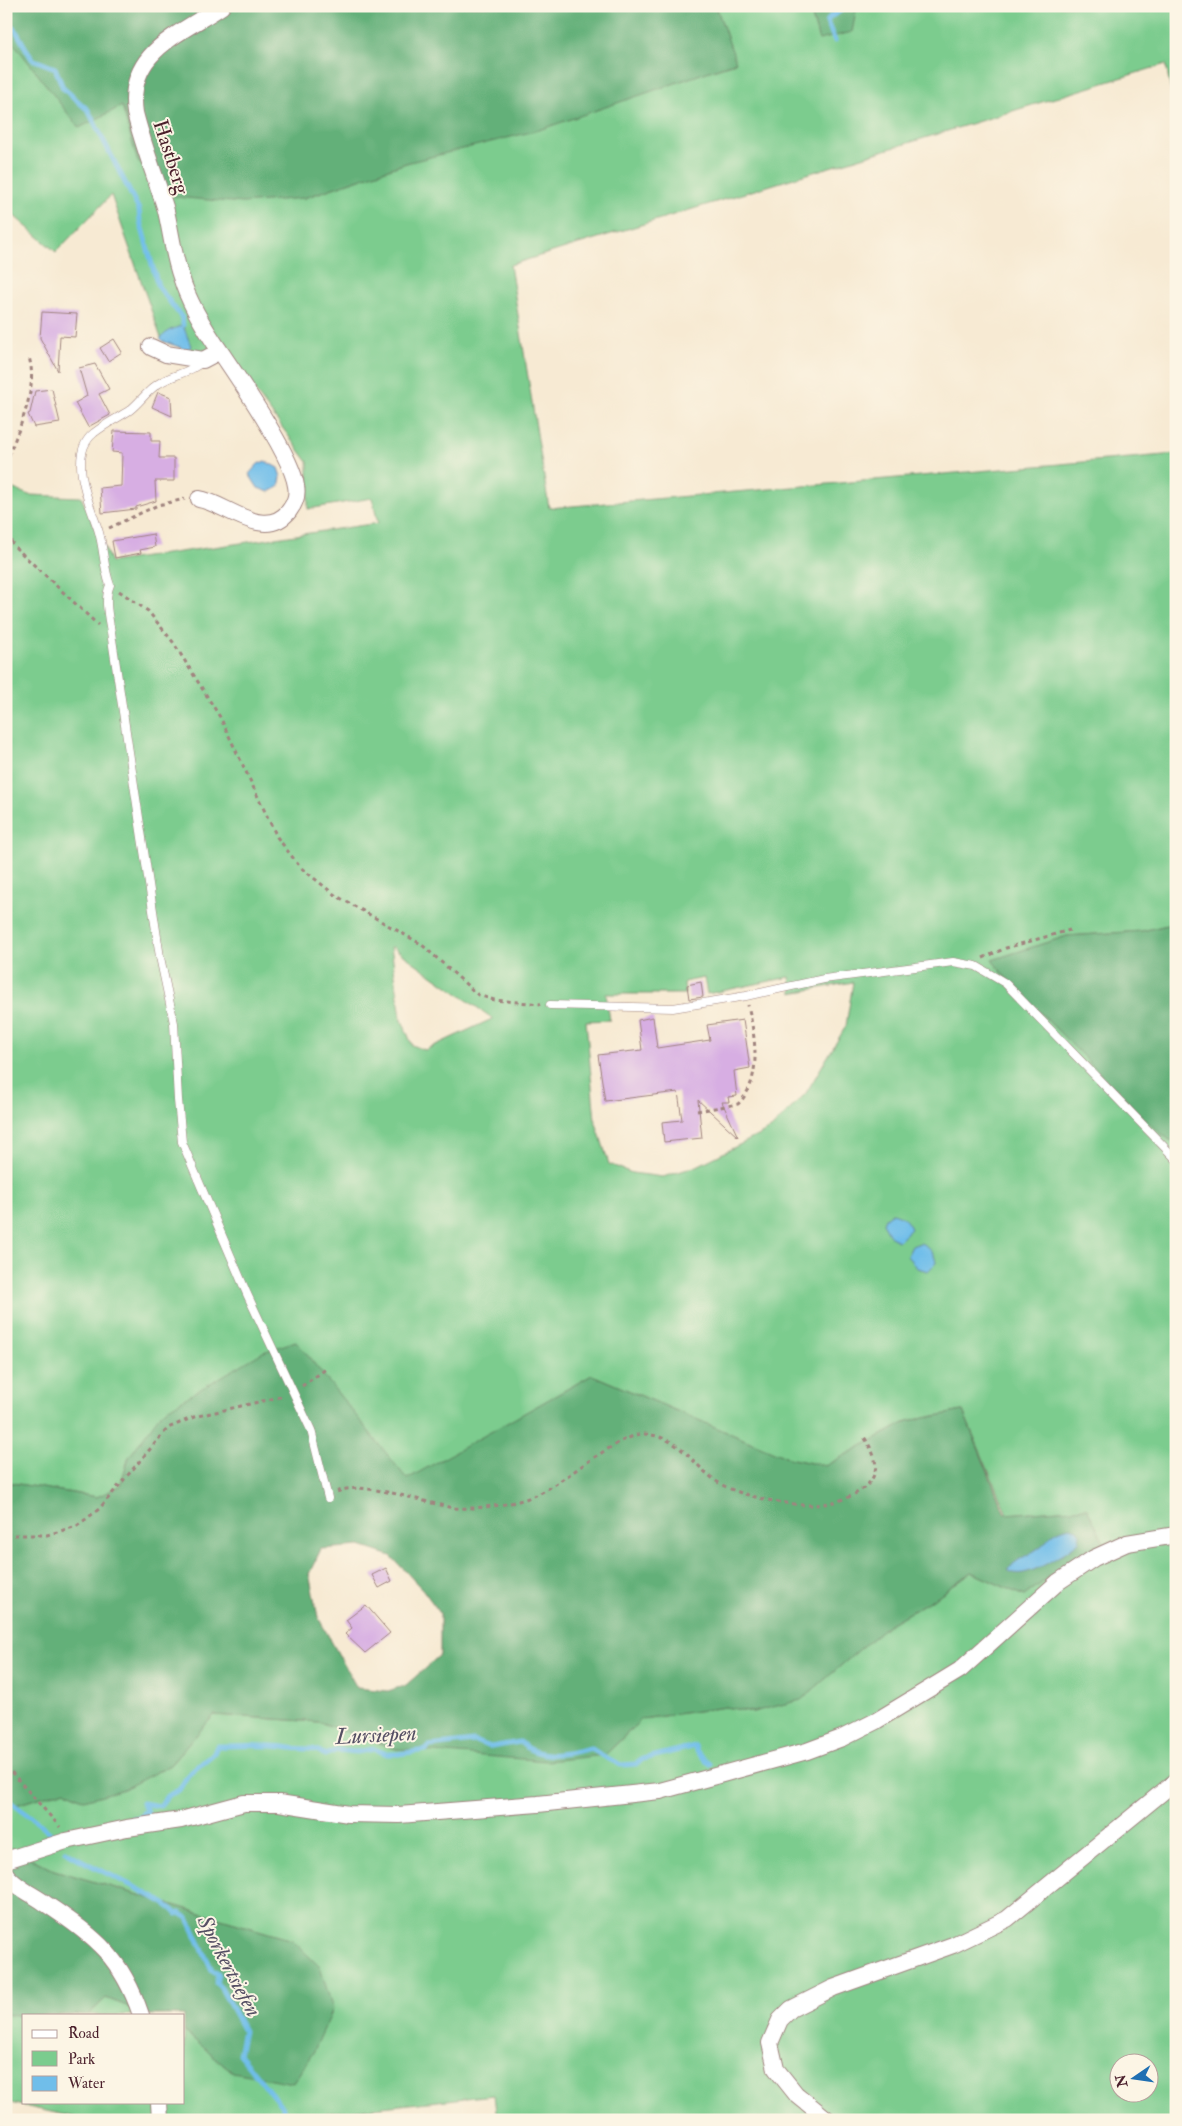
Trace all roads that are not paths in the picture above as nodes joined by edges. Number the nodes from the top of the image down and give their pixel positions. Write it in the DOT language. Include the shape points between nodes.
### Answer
graph roads {
  1 [pos="222,6"];
  2 [pos="150,347"];
  3 [pos="220,351"];
  4 [pos="203,360"];
  5 [pos="199,499"];
  6 [pos="550,1005"];
  7 [pos="1176,1159"];
  8 [pos="328,1498"];
  9 [pos="1176,1535"];
  10 [pos="1176,1781"];
  11 [pos="6,1860"];
  12 [pos="6,1874"];
  13 [pos="141,2014"];
  14 [pos="159,2104"];
  15 [pos="160,2120"];
  16 [pos="828,2120"];
  1 -- 3 [label="street, Hastberg" via="147,58 136,80 133,100 168,217 180,276"];
  2 -- 4 [label="street" via="166,354"];
  3 -- 4 [label="street"];
  3 -- 5 [label="street, Hastberg" via="288,463 296,486 296,497 282,517 259,522"];
  4 -- 8 [label="lane" via="158,384 131,409 94,433 81,451 81,466 110,585 106,592 112,639 159,948 174,1023 182,1142 316,1444"];
  6 -- 7 [label="lane" via="673,1008 824,979 953,962 976,966 1005,983"];
  9 -- 11 [label="street" via="1127,1543 1094,1558 1058,1582 954,1674 876,1721 807,1751 647,1793 399,1815 349,1814 279,1803 244,1803 181,1820 66,1841"];
  10 -- 16 [label="street" via="1007,1919 953,1945 833,1988 791,2009 780,2020 770,2043 776,2070 802,2100"];
  12 -- 13 [label="street" via="110,1953"];
  14 -- 15 [label="street"];
}
